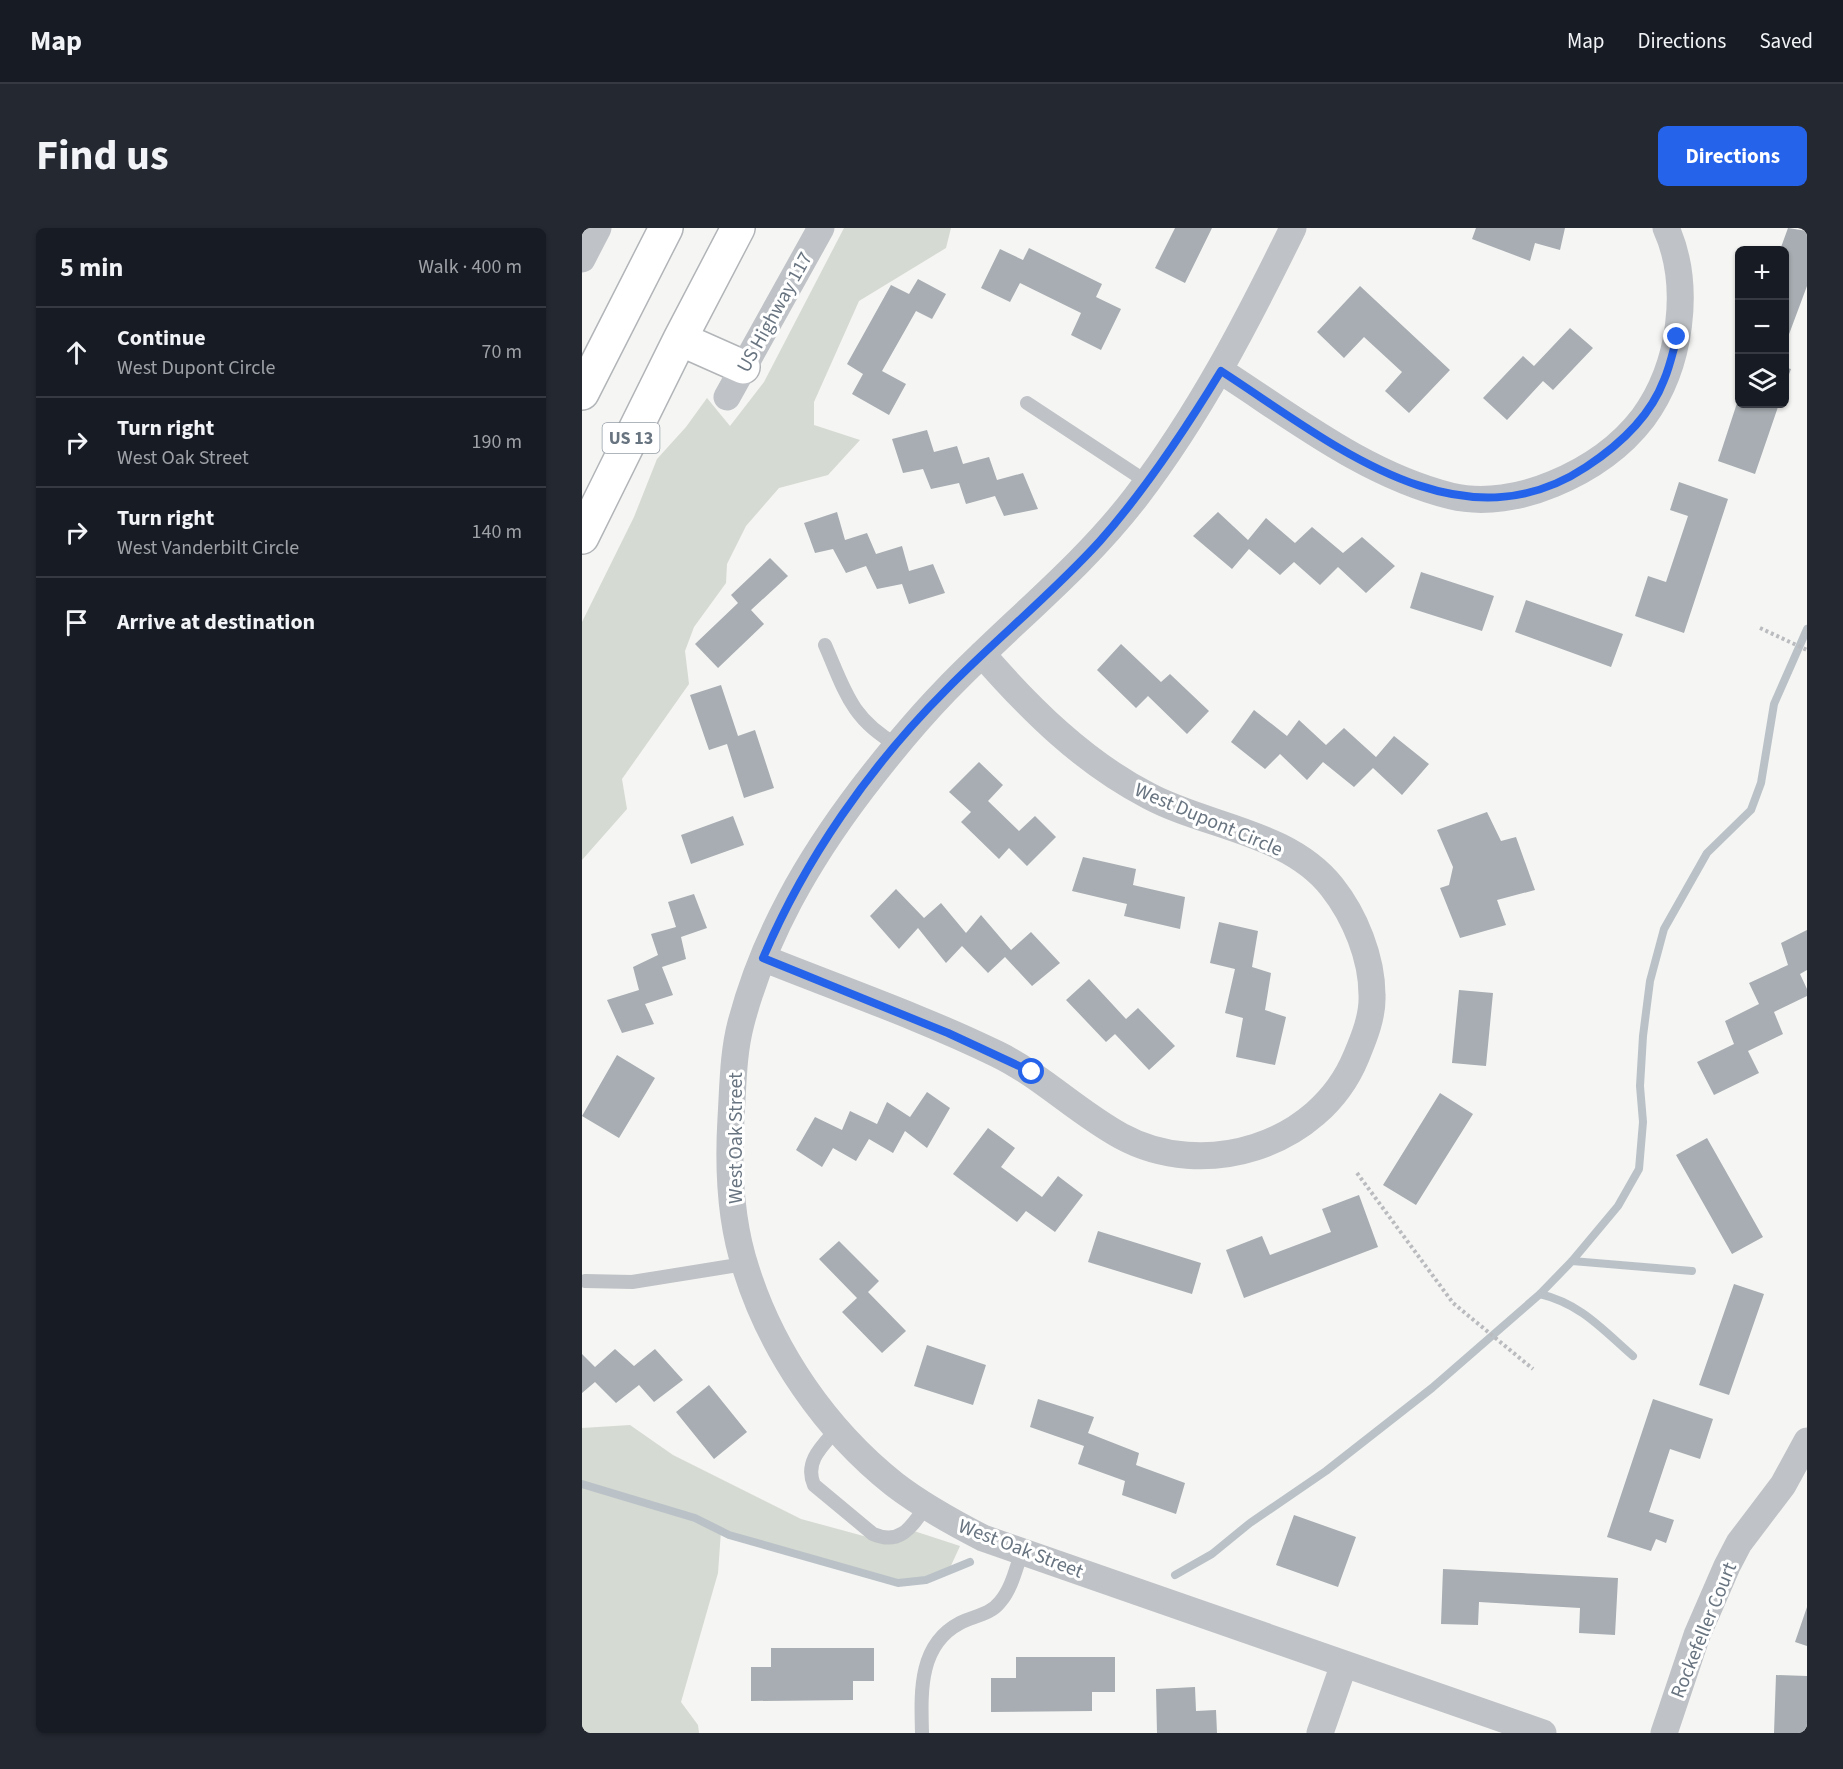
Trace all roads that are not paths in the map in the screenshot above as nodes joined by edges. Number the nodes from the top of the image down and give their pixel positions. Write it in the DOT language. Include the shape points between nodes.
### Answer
graph roads {
  1 [pos="598,228"];
  2 [pos="666,228"];
  3 [pos="738,228"];
  4 [pos="821,228"];
  5 [pos="1293,228"];
  6 [pos="1666,228"];
  7 [pos="582,259"];
  8 [pos="680,339"];
  9 [pos="743,367"];
  10 [pos="1221,371"];
  11 [pos="582,393"];
  12 [pos="727,397"];
  13 [pos="1028,403"];
  14 [pos="1147,482"];
  15 [pos="582,537"];
  16 [pos="825,645"];
  17 [pos="982,654"];
  18 [pos="897,745"];
  19 [pos="763,958"];
  20 [pos="744,1264"];
  21 [pos="585,1281"];
  22 [pos="837,1429"];
  23 [pos="1807,1441"];
  24 [pos="926,1506"];
  25 [pos="1022,1551"];
  26 [pos="1344,1664"];
  27 [pos="922,1733"];
  28 [pos="1320,1733"];
  29 [pos="1543,1733"];
  30 [pos="1664,1733"];
  1 -- 7 [label="street"];
  2 -- 11 [label="highway"];
  3 -- 8 [label="highway, US 13"];
  4 -- 9 [label="street, US Highway 117"];
  5 -- 10 [label="street, West Oak Street"];
  6 -- 10 [label="street" via="1676,250 1681,292 1677,337 1664,382 1643,418 1611,450 1574,475 1534,492 1493,500 1453,496 1412,483 1372,467"];
  8 -- 9 [label="highway"];
  8 -- 15 [label="highway, US 13"];
  9 -- 12 [label="street, US Highway 117"];
  10 -- 14 [label="street, West Oak Street"];
  13 -- 14 [label="lane"];
  14 -- 17 [label="street, West Oak Street" via="1100,541"];
  16 -- 18 [label="lane" via="853,709 876,733"];
  17 -- 18 [label="street, West Oak Street"];
  17 -- 19 [label="street, West Dupont Circle" via="1026,704 1110,773 1150,797 1275,845 1300,859 1331,885 1353,919 1367,960 1372,996 1366,1031 1351,1070 1331,1098 1301,1126 1269,1144 1232,1154 1192,1156 1158,1151 1122,1137 1032,1072 995,1053"];
  18 -- 19 [label="street, West Oak Street" via="803,875"];
  19 -- 20 [label="street, West Oak Street" via="740,1027 733,1074 731,1183"];
  20 -- 21 [label="lane" via="632,1282"];
  20 -- 22 [label="street, West Oak Street" via="782,1350"];
  22 -- 24 [label="street, West Oak Street" via="895,1485"];
  22 -- 24 [label="lane" via="811,1465 814,1485 881,1538 908,1532"];
  23 -- 30 [label="street, Rockefeller Court" via="1783,1485 1726,1566 1704,1616"];
  24 -- 25 [label="street, West Oak Street" via="983,1538"];
  25 -- 26 [label="street, West Oak Street"];
  25 -- 27 [label="lane" via="1000,1602 991,1611 947,1630 936,1645 921,1686"];
  26 -- 28 [label="street"];
  26 -- 29 [label="street, West Oak Street"];
}
